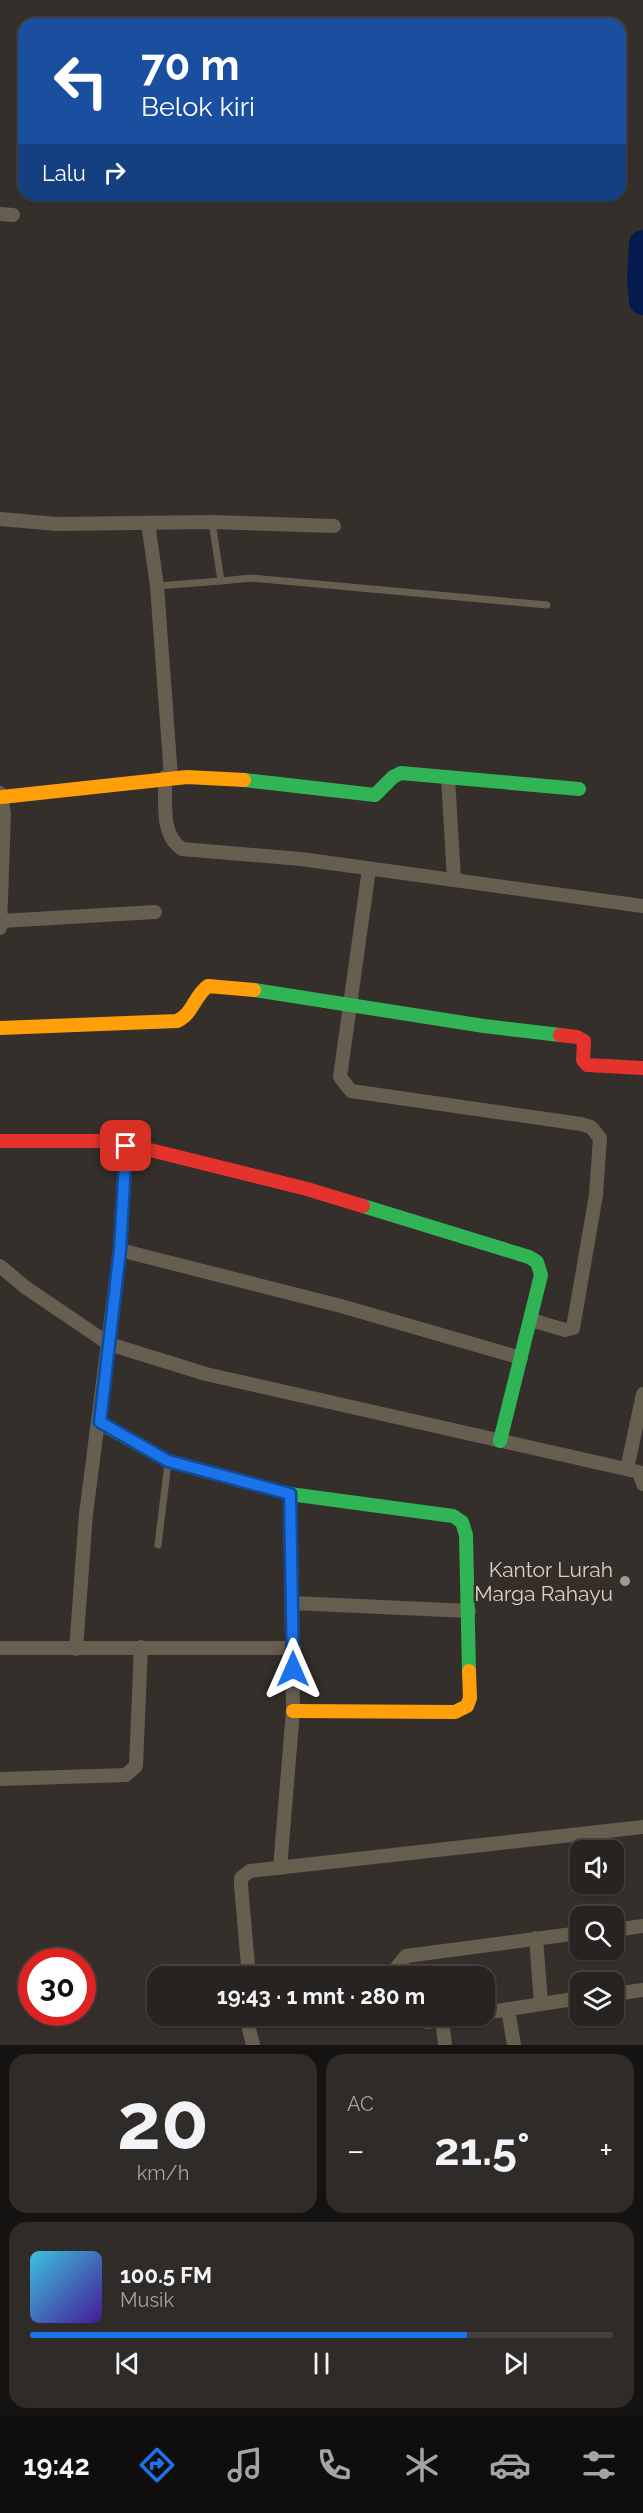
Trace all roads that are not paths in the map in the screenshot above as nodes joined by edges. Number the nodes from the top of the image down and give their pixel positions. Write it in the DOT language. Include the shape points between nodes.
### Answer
graph roads {
  1 [pos="0,519"];
  2 [pos="212,522"];
  3 [pos="148,524"];
  4 [pos="334,526"];
  5 [pos="221,582"];
  6 [pos="157,586"];
  7 [pos="547,605"];
  8 [pos="168,777"];
  9 [pos="448,777"];
  10 [pos="579,789"];
  11 [pos="1,795"];
  12 [pos="369,869"];
  13 [pos="454,880"];
  14 [pos="1,898"];
  15 [pos="643,906"];
  16 [pos="155,912"];
  17 [pos="0,926"];
  18 [pos="349,1003"];
  19 [pos="0,1028"];
  20 [pos="643,1068"];
  21 [pos="0,1141"];
  22 [pos="126,1146"];
  23 [pos="120,1250"];
  24 [pos="0,1266"];
  25 [pos="531,1320"];
  26 [pos="109,1344"];
  27 [pos="521,1358"];
  28 [pos="643,1394"];
  29 [pos="100,1422"];
  30 [pos="500,1441"];
  31 [pos="168,1461"];
  32 [pos="638,1474"];
  33 [pos="290,1494"];
  34 [pos="158,1545"];
  35 [pos="292,1603"];
  36 [pos="469,1611"];
  37 [pos="141,1647"];
  38 [pos="0,1648"];
  39 [pos="294,1648"];
  40 [pos="76,1649"];
  41 [pos="293,1711"];
  42 [pos="0,1779"];
  43 [pos="643,1827"];
  44 [pos="280,1868"];
  45 [pos="643,1926"];
  46 [pos="624,1928"];
  47 [pos="570,1934"];
  48 [pos="536,1938"];
  49 [pos="248,1966"];
  50 [pos="398,1966"];
  51 [pos="643,1990"];
  52 [pos="624,1993"];
  53 [pos="570,1999"];
  54 [pos="541,2003"];
  55 [pos="508,2009"];
  56 [pos="495,2011"];
  57 [pos="248,2026"];
  58 [pos="443,2026"];
  59 [pos="253,2045"];
  60 [pos="445,2045"];
  61 [pos="514,2045"];
  1 -- 3 [label="street" via="57,524"];
  2 -- 3 [label="street"];
  2 -- 4 [label="street"];
  2 -- 5 [label="lane"];
  3 -- 6 [label="street"];
  5 -- 6 [label="lane"];
  5 -- 7 [label="lane" via="251,578"];
  6 -- 8 [label="street"];
  8 -- 9 [label="street" via="275,782 375,795 396,774"];
  8 -- 11 [label="street"];
  8 -- 12 [label="street" via="167,829 182,849"];
  9 -- 10 [label="street"];
  9 -- 13 [label="street"];
  11 -- 14 [label="street"];
  12 -- 13 [label="street"];
  12 -- 18 [label="street"];
  13 -- 15 [label="street"];
  14 -- 17 [label="street"];
  16 -- 17 [label="street"];
  18 -- 19 [label="street" via="208,986 201,990 188,1016 177,1021"];
  18 -- 20 [label="street" via="521,1033 577,1037 584,1041 587,1065"];
  18 -- 25 [label="street" via="340,1077 351,1091 581,1124 591,1127 600,1138 596,1195 573,1328 565,1330"];
  21 -- 22 [label="street" via="104,1139"];
  22 -- 23 [label="street"];
  22 -- 25 [label="street" via="307,1189 529,1257 541,1269"];
  23 -- 26 [label="street"];
  23 -- 27 [label="street" via="352,1309"];
  24 -- 26 [label="street"];
  25 -- 27 [label="street"];
  26 -- 29 [label="street"];
  26 -- 30 [label="street" via="206,1374"];
  27 -- 30 [label="street"];
  28 -- 32 [label="street"];
  29 -- 31 [label="street"];
  29 -- 40 [label="street" via="86,1514"];
  30 -- 32 [label="street"];
  31 -- 33 [label="street"];
  31 -- 34 [label="lane"];
  33 -- 35 [label="street"];
  33 -- 36 [label="street" via="459,1519 466,1535"];
  35 -- 36 [label="street"];
  35 -- 39 [label="street"];
  36 -- 41 [label="street" via="470,1698 463,1710"];
  37 -- 39 [label="street"];
  37 -- 40 [label="street"];
  37 -- 42 [label="street" via="136,1766 132,1772"];
  38 -- 40 [label="street"];
  39 -- 41 [label="street"];
  41 -- 44 [label="street"];
  43 -- 44 [label="street"];
  44 -- 49 [label="street" via="250,1871 242,1878"];
  45 -- 46 [label="street"];
  47 -- 48 [label="street"];
  48 -- 50 [label="street" via="406,1956"];
  48 -- 54 [label="street"];
  51 -- 52 [label="street"];
  53 -- 54 [label="street"];
  54 -- 55 [label="street"];
  55 -- 56 [label="street"];
  55 -- 61 [label="street"];
  57 -- 59 [label="street"];
  58 -- 60 [label="street"];
}
